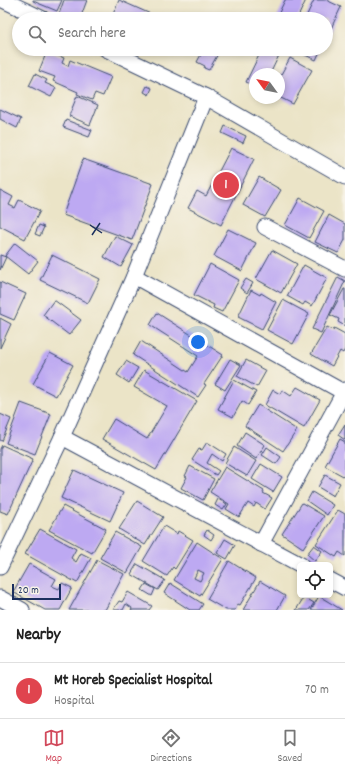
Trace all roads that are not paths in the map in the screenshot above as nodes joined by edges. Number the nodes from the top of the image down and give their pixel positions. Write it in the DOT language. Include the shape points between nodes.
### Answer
graph roads {
  1 [pos="3,0"];
  2 [pos="28,12"];
  3 [pos="121,56"];
  4 [pos="206,97"];
  5 [pos="345,177"];
  6 [pos="265,227"];
  7 [pos="345,269"];
  8 [pos="134,276"];
  9 [pos="345,392"];
  10 [pos="62,437"];
  11 [pos="261,544"];
  12 [pos="297,563"];
  13 [pos="0,567"];
  14 [pos="333,582"];
  15 [pos="345,588"];
  16 [pos="0,598"];
  17 [pos="22,610"];
  1 -- 2 [label="street"];
  3 -- 4 [label="street"];
  4 -- 5 [label="street"];
  4 -- 8 [label="street"];
  6 -- 7 [label="street"];
  8 -- 9 [label="street"];
  8 -- 10 [label="street"];
  9 -- 11 [label="street"];
  10 -- 11 [label="street"];
  10 -- 13 [label="street"];
  11 -- 12 [label="street"];
  14 -- 15 [label="street"];
  16 -- 17 [label="street"];
}
